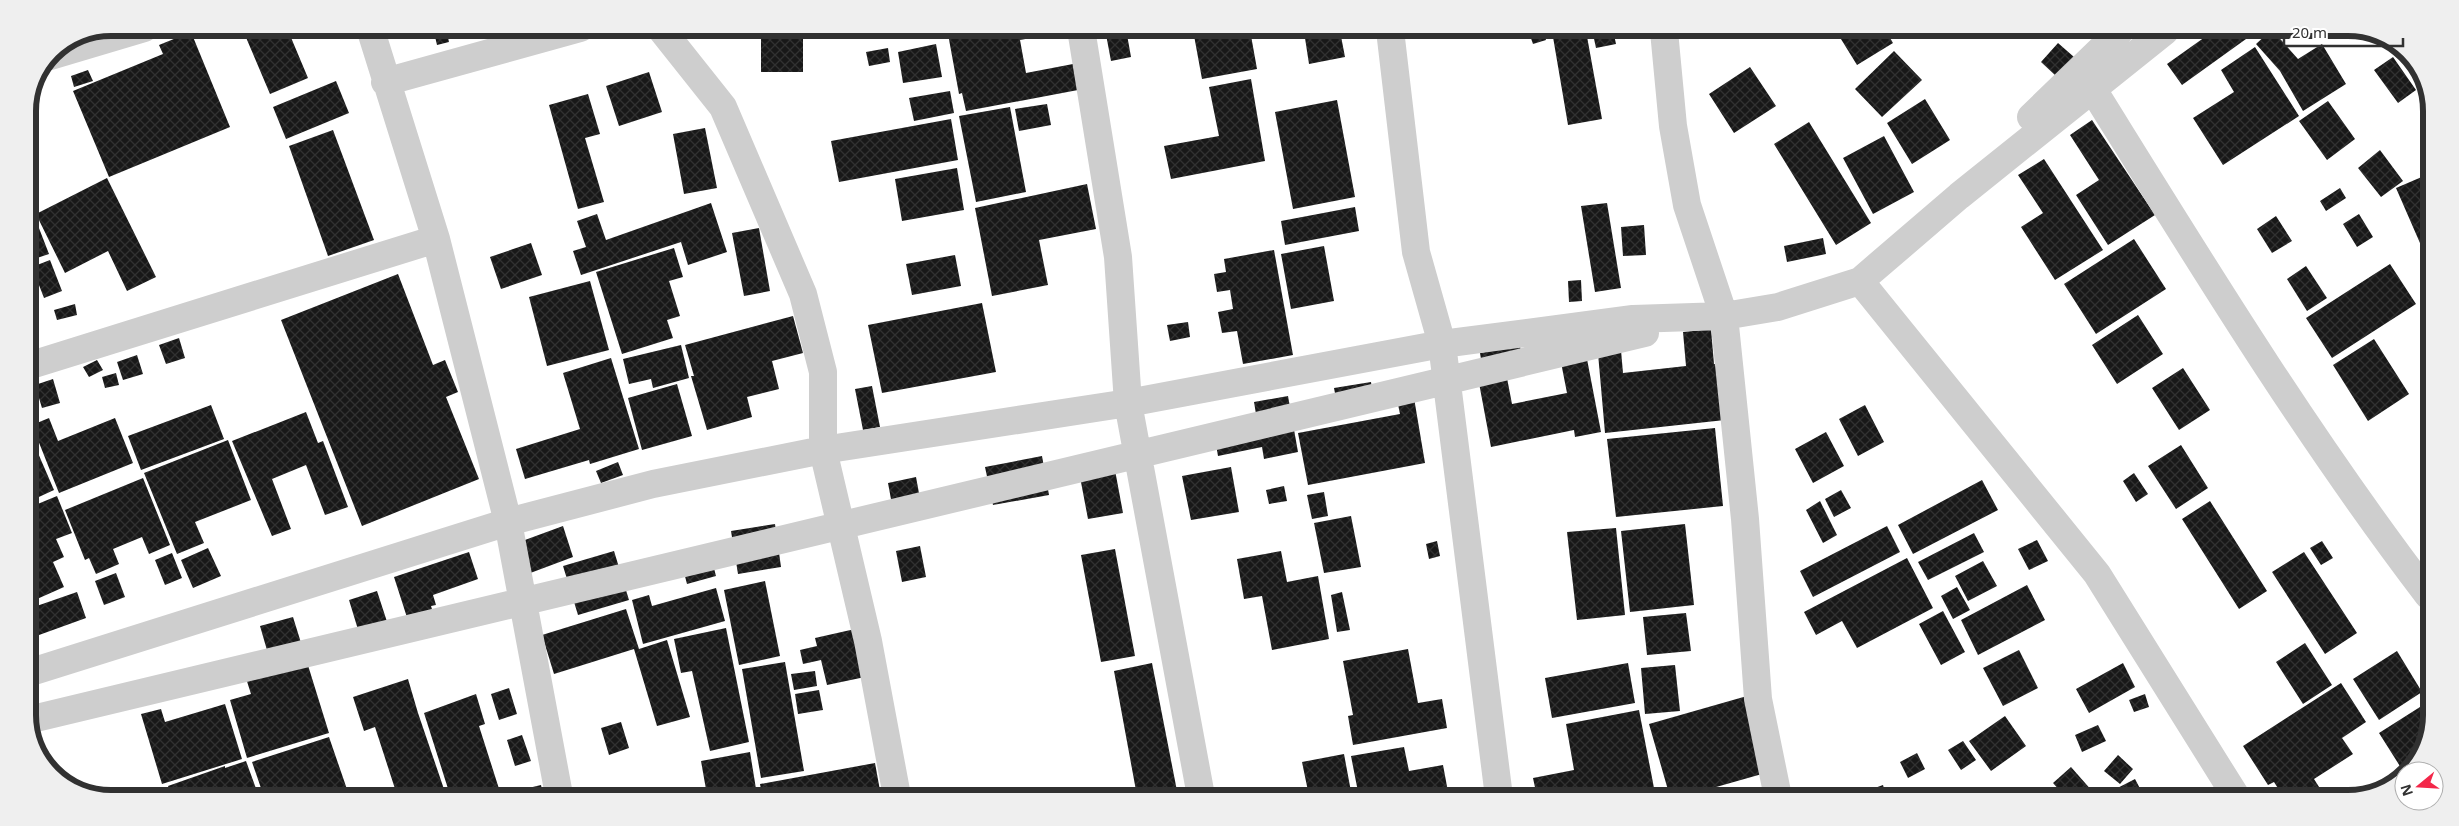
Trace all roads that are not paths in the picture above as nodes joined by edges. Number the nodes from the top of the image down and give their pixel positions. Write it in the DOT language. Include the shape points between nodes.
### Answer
graph roads {
  1 [pos="117,36"];
  2 [pos="372,36"];
  3 [pos="551,36"];
  4 [pos="667,36"];
  5 [pos="1082,36"];
  6 [pos="1391,36"];
  7 [pos="1665,36"];
  8 [pos="2115,36"];
  9 [pos="2160,36"];
  10 [pos="68,51"];
  11 [pos="385,82"];
  12 [pos="2092,88"];
  13 [pos="436,239"];
  14 [pos="1860,281"];
  15 [pos="1724,316"];
  16 [pos="1442,344"];
  17 [pos="36,364"];
  18 [pos="1128,403"];
  19 [pos="823,450"];
  20 [pos="508,522"];
  21 [pos="2423,588"];
  22 [pos="36,670"];
  23 [pos="36,718"];
  24 [pos="558,790"];
  25 [pos="896,790"];
  26 [pos="1200,790"];
  27 [pos="1498,790"];
  28 [pos="1777,790"];
  29 [pos="2232,790"];
  1 -- 10 [label="street"];
  2 -- 11 [label="street"];
  3 -- 11 [label="street"];
  4 -- 19 [label="street" via="723,107 804,294 823,372"];
  5 -- 18 [label="street" via="1118,257"];
  6 -- 16 [label="street" via="1416,252"];
  7 -- 15 [label="street" via="1673,126 1687,205"];
  8 -- 14 [label="street"];
  9 -- 12 [label="street"];
  11 -- 13 [label="street"];
  12 -- 14 [label="street"];
  12 -- 21 [label="street" via="2235,318 2377,528"];
  13 -- 17 [label="street"];
  13 -- 20 [label="street"];
  14 -- 15 [label="street" via="1778,307"];
  14 -- 23 [label="street"];
  14 -- 29 [label="street" via="2097,574"];
  15 -- 16 [label="street" via="1634,319"];
  15 -- 28 [label="street" via="1745,519 1758,699"];
  16 -- 18 [label="street"];
  16 -- 27 [label="street"];
  18 -- 19 [label="street"];
  18 -- 26 [label="street"];
  19 -- 20 [label="street" via="654,484"];
  19 -- 25 [label="street" via="868,641"];
  20 -- 22 [label="street"];
  20 -- 24 [label="street"];
}
